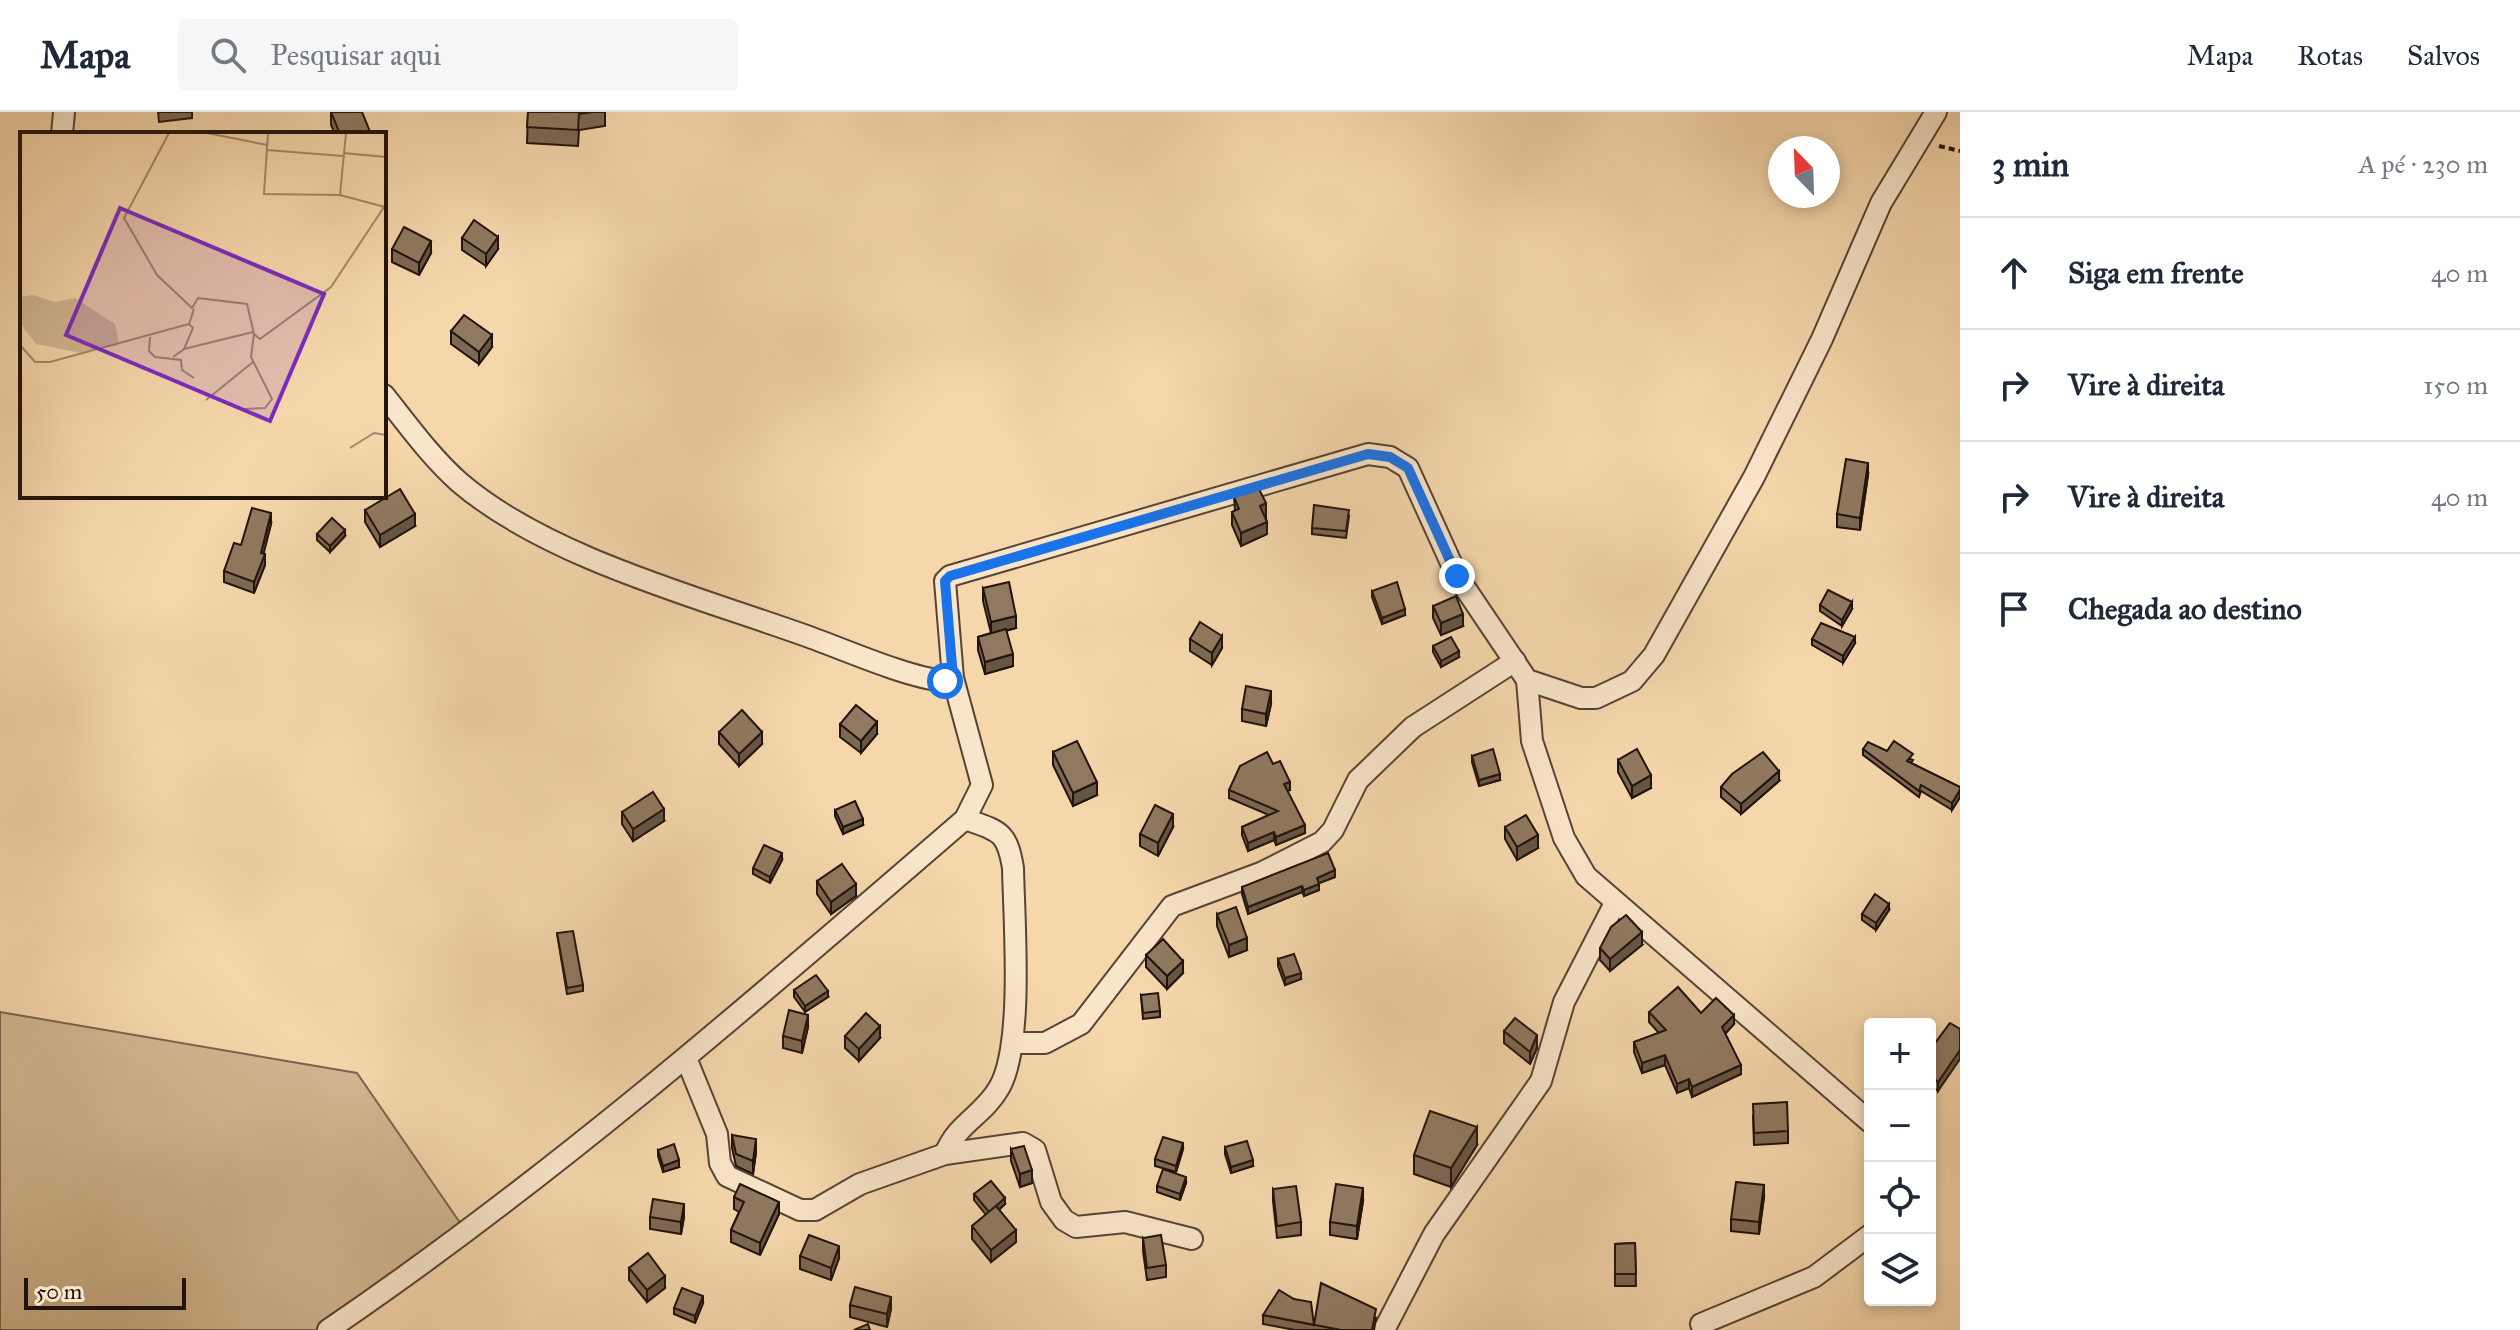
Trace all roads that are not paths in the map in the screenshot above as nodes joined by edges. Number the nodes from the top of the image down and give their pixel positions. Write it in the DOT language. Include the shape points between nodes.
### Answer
graph roads {
  1 [pos="64,112"];
  2 [pos="1936,112"];
  3 [pos="62,132"];
  4 [pos="386,397"];
  5 [pos="1515,661"];
  6 [pos="953,678"];
  7 [pos="1527,680"];
  8 [pos="965,819"];
  9 [pos="1615,903"];
  10 [pos="1013,1043"];
  11 [pos="686,1058"];
  12 [pos="1864,1117"];
  13 [pos="945,1154"];
  14 [pos="1192,1239"];
  15 [pos="1864,1240"];
  16 [pos="1701,1324"];
  17 [pos="328,1330"];
  18 [pos="1384,1330"];
  1 -- 3 [label="street"];
  2 -- 7 [label="street" via="1881,203 1754,477 1654,655 1632,681 1596,698"];
  4 -- 6 [label="street" via="462,484 534,531 710,602 935,680"];
  5 -- 6 [label="street" via="1457,576 1408,468 1390,457 1368,454 950,576 945,581"];
  5 -- 7 [label="street"];
  5 -- 10 [label="street" via="1413,727 1358,780 1322,842 1263,872 1172,906 1081,1024 1045,1043"];
  6 -- 8 [label="street" via="982,785"];
  7 -- 9 [label="street" via="1532,741 1564,838 1586,876"];
  8 -- 10 [label="street" via="997,831 1009,842"];
  8 -- 11 [label="street"];
  9 -- 12 [label="street"];
  9 -- 18 [label="street" via="1564,1002 1541,1081 1434,1234"];
  10 -- 13 [label="street" via="1000,1087 961,1125"];
  11 -- 13 [label="street" via="717,1134 727,1176 800,1210 815,1210 860,1184"];
  11 -- 17 [label="street" via="505,1201"];
  13 -- 14 [label="street" via="1030,1145 1051,1202 1076,1227 1125,1222"];
  15 -- 16 [label="street" via="1814,1277"];
}
